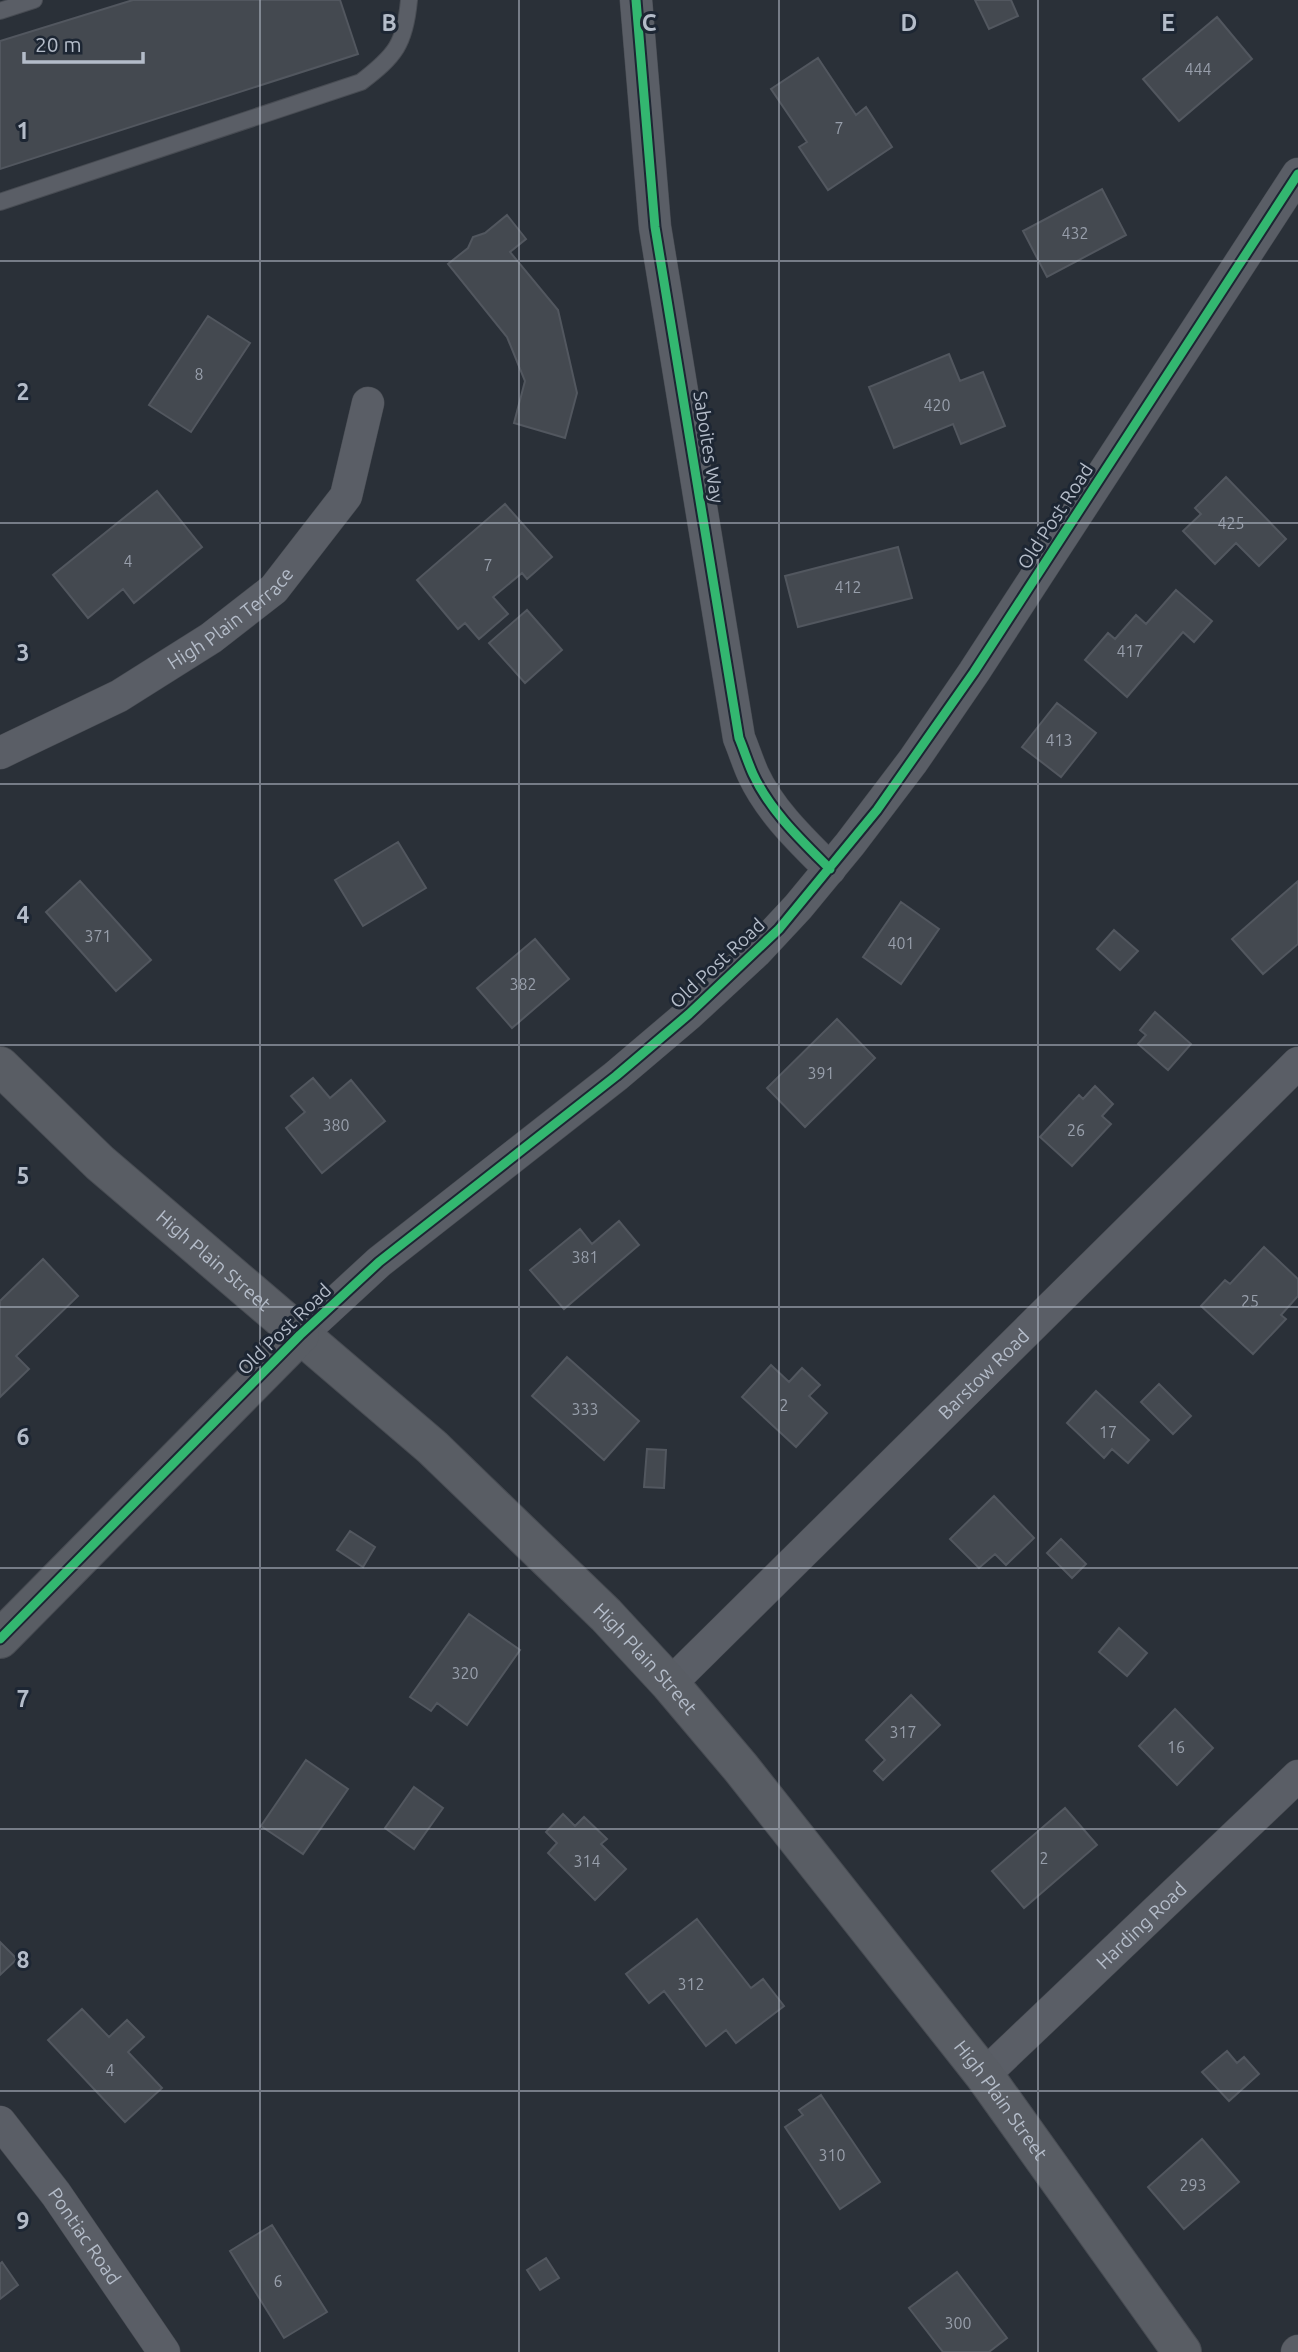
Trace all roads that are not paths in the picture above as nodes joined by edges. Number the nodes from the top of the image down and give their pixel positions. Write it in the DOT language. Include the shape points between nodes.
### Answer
graph roads {
  1 [pos="34,0"];
  2 [pos="409,0"];
  3 [pos="636,0"];
  4 [pos="0,10"];
  5 [pos="1298,174"];
  6 [pos="0,202"];
  7 [pos="368,403"];
  8 [pos="0,753"];
  9 [pos="830,869"];
  10 [pos="1298,1063"];
  11 [pos="0,1066"];
  12 [pos="300,1335"];
  13 [pos="0,1639"];
  14 [pos="670,1684"];
  15 [pos="1298,1776"];
  16 [pos="984,2076"];
  17 [pos="0,2122"];
  18 [pos="164,2352"];
  19 [pos="1182,2352"];
  1 -- 4 [label="lane"];
  2 -- 6 [label="lane" via="403,37 389,60 361,82"];
  3 -- 9 [label="street, Saboites Way" via="655,226 739,738 765,795"];
  5 -- 9 [label="street, Old Post Road" via="974,673"];
  7 -- 8 [label="street, High Plain Terrace" via="346,496 274,589 211,638 119,696"];
  9 -- 12 [label="street, Old Post Road" via="779,929 689,1014 379,1262"];
  10 -- 14 [label="street, Barstow Road"];
  11 -- 12 [label="main road, High Plain Street" via="100,1163"];
  12 -- 13 [label="main road, Old Post Road"];
  12 -- 14 [label="main road, High Plain Street" via="432,1447 606,1615"];
  14 -- 16 [label="main road, High Plain Street"];
  15 -- 16 [label="street, Harding Road"];
  16 -- 19 [label="main road, High Plain Street"];
  17 -- 18 [label="street, Pontiac Road" via="56,2194"];
}
